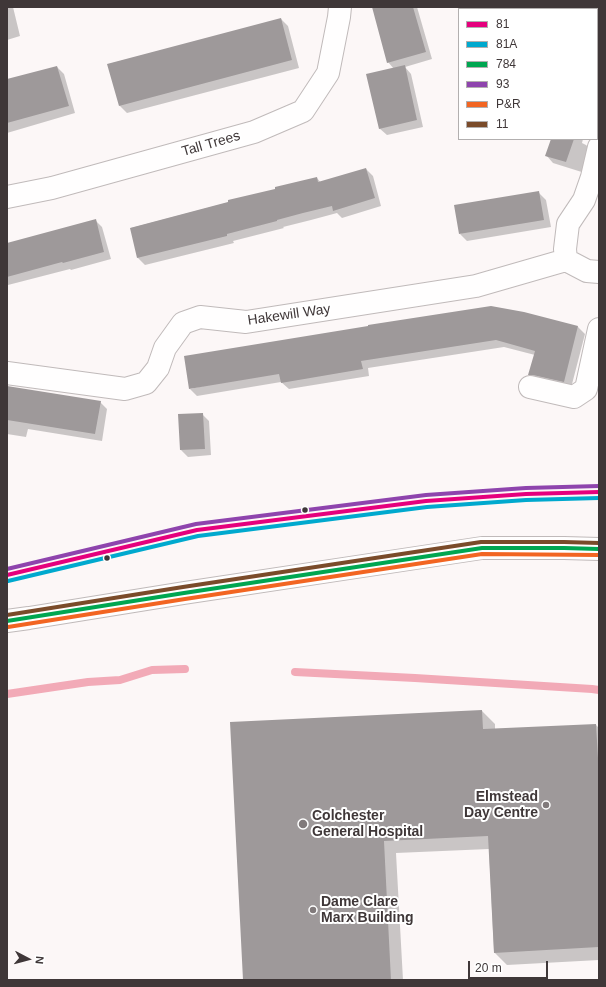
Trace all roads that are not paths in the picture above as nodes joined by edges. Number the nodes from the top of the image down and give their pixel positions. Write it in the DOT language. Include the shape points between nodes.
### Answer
graph roads {
  1 [pos="340,7"];
  2 [pos="599,147"];
  3 [pos="7,197"];
  4 [pos="592,201"];
  5 [pos="566,260"];
  6 [pos="599,272"];
  7 [pos="599,329"];
  8 [pos="7,373"];
  9 [pos="530,387"];
  10 [pos="599,549"];
  11 [pos="7,621"];
  1 -- 3 [label="street, Tall Trees" via="328,73 303,111 254,132 52,188"];
  2 -- 4 [label="street" via="592,177"];
  4 -- 5 [label="street" via="568,224"];
  5 -- 6 [label="street" via="587,271"];
  5 -- 8 [label="street, Hakewill Way" via="476,286 262,320 246,322 200,317 183,323 165,348 158,368 146,383 125,389"];
  7 -- 9 [label="street" via="586,389 574,397"];
  10 -- 11 [label="street" via="482,548"];
}
